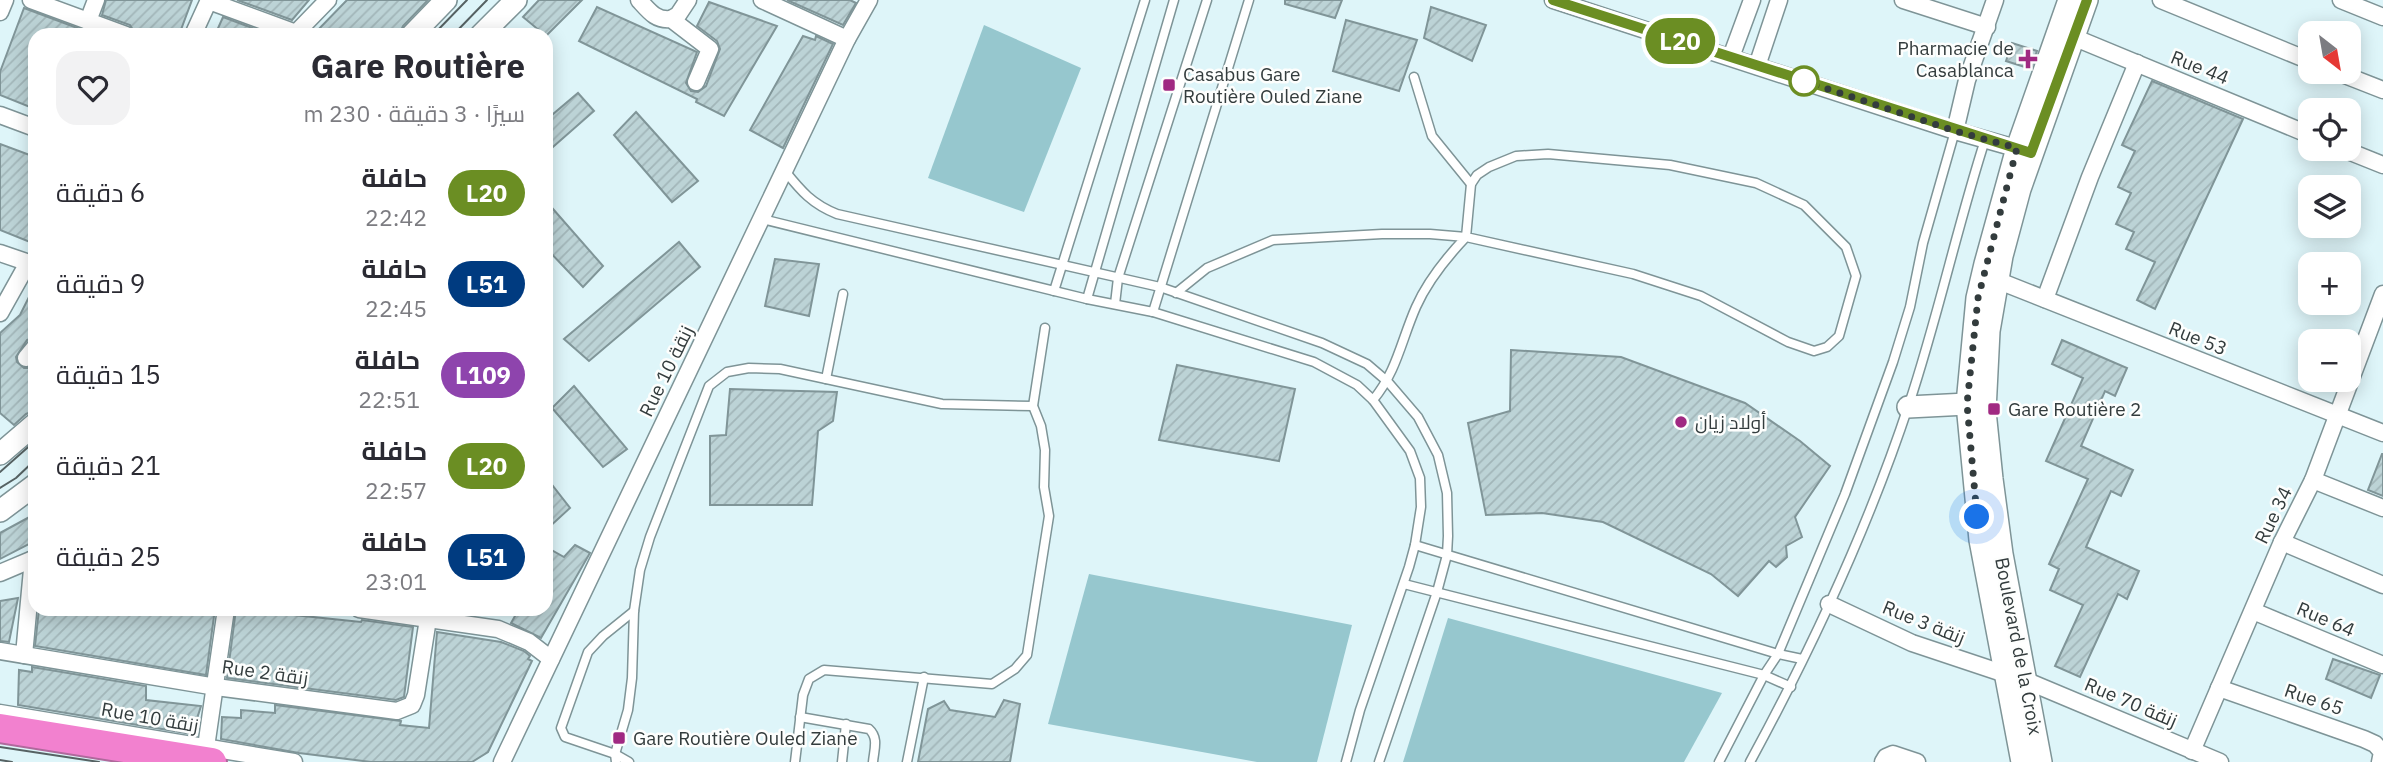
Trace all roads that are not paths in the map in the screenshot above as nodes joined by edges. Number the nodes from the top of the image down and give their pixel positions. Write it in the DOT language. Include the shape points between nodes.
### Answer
graph roads {
  1 [pos="5,0"];
  2 [pos="31,0"];
  3 [pos="96,0"];
  4 [pos="209,0"];
  5 [pos="328,0"];
  6 [pos="446,0"];
  7 [pos="516,0"];
  8 [pos="639,0"];
  9 [pos="688,0"];
  10 [pos="762,0"];
  11 [pos="869,0"];
  12 [pos="1145,0"];
  13 [pos="1174,0"];
  14 [pos="1207,0"];
  15 [pos="1249,0"];
  16 [pos="1553,0"];
  17 [pos="1752,0"];
  18 [pos="1779,0"];
  19 [pos="1903,0"];
  20 [pos="1995,0"];
  21 [pos="2069,0"];
  22 [pos="2087,0"];
  23 [pos="2161,0"];
  24 [pos="2341,0"];
  25 [pos="0,12"];
  26 [pos="2383,16"];
  27 [pos="671,19"];
  28 [pos="88,21"];
  29 [pos="1987,27"];
  30 [pos="107,28"];
  31 [pos="196,28"];
  32 [pos="280,28"];
  33 [pos="301,28"];
  34 [pos="419,28"];
  35 [pos="488,28"];
  36 [pos="2073,37"];
  37 [pos="847,38"];
  38 [pos="2298,56"];
  39 [pos="1731,57"];
  40 [pos="2137,63"];
  41 [pos="1758,66"];
  42 [pos="1414,77"];
  43 [pos="2361,81"];
  44 [pos="696,82"];
  45 [pos="2383,90"];
  46 [pos="0,115"];
  47 [pos="28,125"];
  48 [pos="2298,130"];
  49 [pos="1955,131"];
  50 [pos="1986,140"];
  51 [pos="2024,151"];
  52 [pos="2361,156"];
  53 [pos="2383,165"];
  54 [pos="785,170"];
  55 [pos="1471,184"];
  56 [pos="762,219"];
  57 [pos="1466,237"];
  58 [pos="0,253"];
  59 [pos="28,263"];
  60 [pos="1061,266"];
  61 [pos="28,270"];
  62 [pos="1094,274"];
  63 [pos="1118,278"];
  64 [pos="1999,281"];
  65 [pos="1160,287"];
  66 [pos="1054,291"];
  67 [pos="1176,293"];
  68 [pos="844,294"];
  69 [pos="2383,294"];
  70 [pos="1087,299"];
  71 [pos="2046,299"];
  72 [pos="1115,304"];
  73 [pos="1153,312"];
  74 [pos="0,313"];
  75 [pos="1045,328"];
  76 [pos="826,379"];
  77 [pos="1388,382"];
  78 [pos="1373,400"];
  79 [pos="1967,404"];
  80 [pos="1033,406"];
  81 [pos="1908,407"];
  82 [pos="2336,416"];
  83 [pos="28,429"];
  84 [pos="2383,433"];
  85 [pos="4,445"];
  86 [pos="2313,480"];
  87 [pos="28,490"];
  88 [pos="2383,508"];
  89 [pos="0,511"];
  90 [pos="2282,542"];
  91 [pos="1415,545"];
  92 [pos="1447,555"];
  93 [pos="28,561"];
  94 [pos="0,573"];
  95 [pos="1404,584"];
  96 [pos="2383,585"];
  97 [pos="1437,592"];
  98 [pos="1829,604"];
  99 [pos="634,611"];
  100 [pos="2253,611"];
  101 [pos="28,616"];
  102 [pos="225,616"];
  103 [pos="407,616"];
  104 [pos="458,616"];
  105 [pos="428,619"];
  106 [pos="0,651"];
  107 [pos="1777,654"];
  108 [pos="24,655"];
  109 [pos="1802,659"];
  110 [pos="551,660"];
  111 [pos="2383,664"];
  112 [pos="2005,674"];
  113 [pos="1764,675"];
  114 [pos="924,677"];
  115 [pos="2027,681"];
  116 [pos="216,687"];
  117 [pos="1791,687"];
  118 [pos="2220,688"];
  119 [pos="0,713"];
  120 [pos="800,717"];
  121 [pos="846,724"];
  122 [pos="0,728"];
  123 [pos="2192,751"];
  124 [pos="209,755"];
  125 [pos="615,758"];
  126 [pos="294,762"];
  127 [pos="502,762"];
  128 [pos="629,762"];
  129 [pos="794,762"];
  130 [pos="842,762"];
  131 [pos="873,762"];
  132 [pos="907,762"];
  133 [pos="1346,762"];
  134 [pos="1379,762"];
  135 [pos="1720,762"];
  136 [pos="1750,762"];
  137 [pos="1883,762"];
  138 [pos="1917,762"];
  139 [pos="2022,762"];
  140 [pos="2041,762"];
  141 [pos="2220,762"];
  142 [pos="2380,762"];
  1 -- 25 [label="street"];
  2 -- 28 [label="street"];
  3 -- 28 [label="street"];
  4 -- 31 [label="street"];
  4 -- 32 [label="street"];
  5 -- 33 [label="street"];
  6 -- 34 [label="street"];
  7 -- 35 [label="street"];
  8 -- 27 [label="street" via="654,16"];
  9 -- 27 [label="street"];
  10 -- 37 [label="street"];
  11 -- 37 [label="street, Rue 10 زنقة"];
  12 -- 60 [label="lane"];
  13 -- 62 [label="lane"];
  14 -- 63 [label="lane"];
  15 -- 65 [label="lane"];
  16 -- 39 [label="street"];
  17 -- 39 [label="street"];
  18 -- 41 [label="street"];
  19 -- 29 [label="street"];
  20 -- 29 [label="street"];
  21 -- 51 [label="street, Boulevard de la Croix"];
  22 -- 36 [label="street, Boulevard de la Croix"];
  23 -- 38 [label="street"];
  24 -- 26 [label="street"];
  27 -- 44 [label="street" via="710,49"];
  28 -- 30 [label="street"];
  29 -- 49 [label="street" via="1967,80"];
  36 -- 40 [label="street, Rue 44"];
  36 -- 51 [label="street, Boulevard de la Croix" via="2052,101"];
  37 -- 54 [label="street, Rue 10 زنقة"];
  39 -- 41 [label="street"];
  40 -- 48 [label="street, Rue 44"];
  40 -- 71 [label="street"];
  41 -- 49 [label="street"];
  42 -- 55 [label="lane" via="1432,136"];
  43 -- 45 [label="street"];
  46 -- 47 [label="street"];
  49 -- 50 [label="street"];
  49 -- 107 [label="lane" via="1893,362 1845,494"];
  50 -- 51 [label="street"];
  50 -- 81 [label="lane"];
  51 -- 64 [label="street, Boulevard de la Croix"];
  51 -- 79 [label="street, Boulevard de la Croix" via="1978,298"];
  52 -- 53 [label="street"];
  54 -- 56 [label="street, Rue 10 زنقة"];
  54 -- 60 [label="lane" via="803,195 837,214"];
  55 -- 57 [label="lane"];
  55 -- 57 [label="lane" via="1489,167 1516,156 1548,155 1670,165 1756,183 1804,205 1846,247 1856,276 1839,336 1814,351 1701,296 1633,274"];
  56 -- 66 [label="lane"];
  56 -- 110 [label="street, Rue 10 زنقة"];
  57 -- 67 [label="lane" via="1382,234 1273,240 1207,268"];
  57 -- 77 [label="lane" via="1449,254 1416,306"];
  58 -- 59 [label="street"];
  60 -- 62 [label="lane"];
  60 -- 66 [label="lane"];
  61 -- 74 [label="street"];
  62 -- 63 [label="lane"];
  62 -- 70 [label="lane"];
  63 -- 65 [label="lane"];
  63 -- 72 [label="lane"];
  64 -- 71 [label="street, Rue 53"];
  64 -- 115 [label="street, Boulevard de la Croix" via="1989,331 1985,411 2002,554"];
  65 -- 67 [label="lane"];
  65 -- 73 [label="lane"];
  66 -- 70 [label="lane"];
  67 -- 77 [label="lane" via="1322,343 1367,364"];
  68 -- 76 [label="lane"];
  69 -- 82 [label="street, Rue 34"];
  70 -- 72 [label="lane"];
  71 -- 82 [label="street, Rue 53"];
  72 -- 73 [label="lane"];
  73 -- 78 [label="lane" via="1314,362 1357,385"];
  75 -- 80 [label="lane"];
  76 -- 80 [label="lane" via="942,404"];
  76 -- 99 [label="lane" via="749,368 727,372 709,386 650,537"];
  77 -- 78 [label="lane"];
  77 -- 92 [label="lane" via="1418,416 1438,455 1447,493"];
  78 -- 91 [label="lane" via="1410,451 1420,478"];
  79 -- 81 [label="street"];
  79 -- 112 [label="street, Boulevard de la Croix" via="1980,540"];
  80 -- 114 [label="lane" via="1045,450 1049,516 1027,655 1016,670 992,684"];
  81 -- 98 [label="lane"];
  82 -- 84 [label="street, Rue 53"];
  82 -- 86 [label="street, Rue 34"];
  83 -- 85 [label="street"];
  86 -- 88 [label="street"];
  86 -- 90 [label="street, Rue 34"];
  87 -- 89 [label="street"];
  90 -- 96 [label="street"];
  90 -- 100 [label="street, Rue 34"];
  91 -- 92 [label="lane"];
  91 -- 95 [label="lane"];
  92 -- 97 [label="lane"];
  92 -- 107 [label="lane"];
  93 -- 94 [label="street"];
  95 -- 97 [label="lane"];
  95 -- 133 [label="lane"];
  97 -- 113 [label="lane"];
  97 -- 134 [label="lane"];
  98 -- 109 [label="lane"];
  98 -- 112 [label="street, Rue 3 زنقة" via="1912,643"];
  99 -- 125 [label="lane" via="628,710"];
  99 -- 125 [label="lane" via="588,652 561,728 565,737"];
  100 -- 111 [label="street, Rue 64"];
  100 -- 118 [label="street, Rue 34"];
  101 -- 108 [label="street"];
  102 -- 116 [label="street"];
  103 -- 105 [label="street"];
  104 -- 105 [label="street"];
  104 -- 110 [label="street" via="513,634"];
  105 -- 116 [label="street, Rue 2 زنقة" via="416,695 405,709"];
  106 -- 108 [label="street, Rue 2 زنقة"];
  107 -- 109 [label="lane"];
  107 -- 113 [label="lane"];
  108 -- 116 [label="street, Rue 2 زنقة"];
  109 -- 117 [label="lane"];
  110 -- 127 [label="street, Rue 10 زنقة"];
  112 -- 139 [label="street, Boulevard de la Croix"];
  113 -- 117 [label="lane"];
  113 -- 135 [label="lane"];
  114 -- 120 [label="lane" via="824,670 808,679"];
  114 -- 132 [label="lane"];
  115 -- 123 [label="street, Rue 70 زنقة"];
  115 -- 140 [label="street, Boulevard de la Croix"];
  116 -- 124 [label="street"];
  117 -- 136 [label="lane"];
  118 -- 123 [label="street, Rue 34"];
  118 -- 142 [label="street, Rue 65" via="2364,738 2382,752"];
  119 -- 124 [label="street, Rue 10 زنقة"];
  120 -- 121 [label="lane"];
  120 -- 129 [label="lane"];
  121 -- 130 [label="lane"];
  121 -- 131 [label="lane" via="874,734"];
  122 -- 124 [label="highway"];
  123 -- 141 [label="street, Rue 70 زنقة"];
  124 -- 126 [label="street, Rue 10 زنقة"];
  125 -- 128 [label="lane"];
  137 -- 138 [label="street" via="1893,754"];
}
